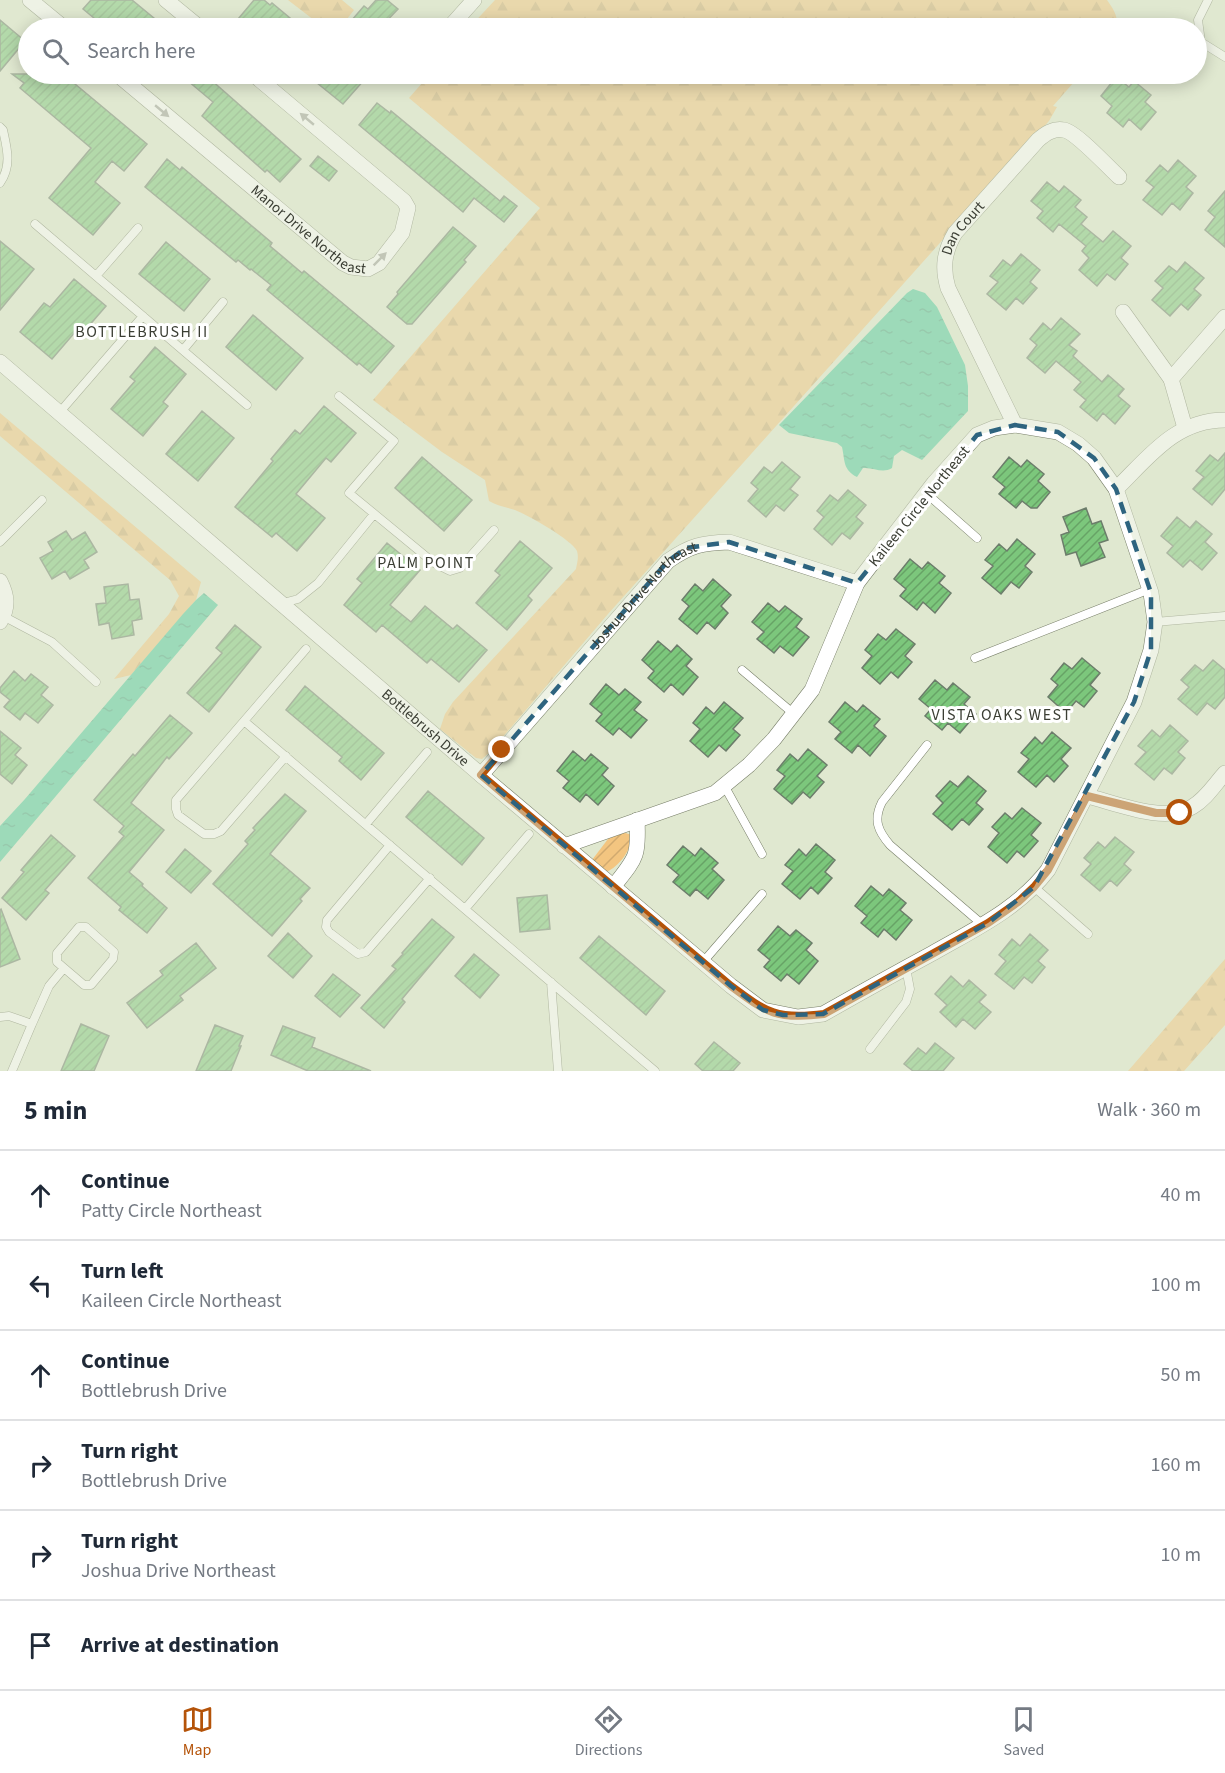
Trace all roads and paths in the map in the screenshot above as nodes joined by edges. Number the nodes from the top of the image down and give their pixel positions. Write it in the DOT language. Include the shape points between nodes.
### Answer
graph roads {
  1 [pos="30,0"];
  2 [pos="166,0"];
  3 [pos="474,0"];
  4 [pos="1208,0"];
  5 [pos="52,18"];
  6 [pos="188,18"];
  7 [pos="458,18"];
  8 [pos="1199,18"];
  9 [pos="1207,46"];
  10 [pos="1225,57"];
  11 [pos="129,84"];
  12 [pos="265,84"];
  13 [pos="0,127"];
  14 [pos="1119,177"];
  15 [pos="0,183"];
  16 [pos="34,224"];
  17 [pos="138,228"];
  18 [pos="96,276"];
  19 [pos="223,302"];
  20 [pos="1123,312"];
  21 [pos="143,316"];
  22 [pos="1225,317"];
  23 [pos="183,350"];
  24 [pos="0,363"];
  25 [pos="1171,379"];
  26 [pos="339,396"];
  27 [pos="247,405"];
  28 [pos="59,413"];
  29 [pos="1225,420"];
  30 [pos="1015,425"];
  31 [pos="1185,428"];
  32 [pos="1116,489"];
  33 [pos="926,494"];
  34 [pos="42,500"];
  35 [pos="374,514"];
  36 [pos="494,530"];
  37 [pos="977,538"];
  38 [pos="0,542"];
  39 [pos="0,581"];
  40 [pos="857,584"];
  41 [pos="1150,590"];
  42 [pos="281,604"];
  43 [pos="1225,616"];
  44 [pos="2,619"];
  45 [pos="1155,621"];
  46 [pos="306,649"];
  47 [pos="975,658"];
  48 [pos="742,670"];
  49 [pos="96,682"];
  50 [pos="794,714"];
  51 [pos="244,722"];
  52 [pos="927,745"];
  53 [pos="427,752"];
  54 [pos="286,756"];
  55 [pos="1225,772"];
  56 [pos="481,775"];
  57 [pos="725,787"];
  58 [pos="1087,796"];
  59 [pos="637,820"];
  60 [pos="366,825"];
  61 [pos="529,834"];
  62 [pos="390,844"];
  63 [pos="564,846"];
  64 [pos="762,854"];
  65 [pos="430,879"];
  66 [pos="613,887"];
  67 [pos="1034,887"];
  68 [pos="762,894"];
  69 [pos="465,909"];
  70 [pos="983,925"];
  71 [pos="1088,934"];
  72 [pos="703,962"];
  73 [pos="906,968"];
  74 [pos="64,969"];
  75 [pos="551,982"];
  76 [pos="0,1017"];
  77 [pos="32,1024"];
  78 [pos="870,1049"];
  79 [pos="653,1070"];
  80 [pos="12,1071"];
  81 [pos="558,1071"];
  1 -- 5 [label="street"];
  2 -- 6 [label="street"];
  3 -- 7 [label="street"];
  4 -- 8 [label="lane"];
  9 -- 10 [label="lane"];
  11 -- 12 [label="street, Manor Drive Northeast, one-way" via="343,263 368,269 379,263 402,233 408,208 404,201"];
  13 -- 15 [label="lane" via="9,156"];
  14 -- 30 [label="street, Dan Court" via="1071,132 1046,133 949,243 944,264 948,288"];
  16 -- 18 [label="lane"];
  17 -- 18 [label="lane"];
  18 -- 21 [label="lane"];
  19 -- 23 [label="lane"];
  20 -- 25 [label="street"];
  21 -- 23 [label="lane"];
  21 -- 28 [label="lane"];
  22 -- 25 [label="street"];
  23 -- 27 [label="lane"];
  24 -- 28 [label="street, Bottlebrush Drive"];
  25 -- 31 [label="street"];
  26 -- 35 [label="lane" via="394,441 349,493"];
  28 -- 42 [label="street, Bottlebrush Drive"];
  29 -- 31 [label="street" via="1204,421"];
  30 -- 32 [label="street, Kaileen Circle Northeast" via="1058,432 1078,444 1094,458"];
  30 -- 33 [label="street, Kaileen Circle Northeast" via="977,435"];
  31 -- 32 [label="street" via="1164,442"];
  32 -- 41 [label="street, Kaileen Circle Northeast"];
  33 -- 37 [label="lane"];
  33 -- 40 [label="street, Kaileen Circle Northeast"];
  34 -- 38 [label="lane"];
  35 -- 36 [label="lane" via="434,563 450,571 460,568"];
  35 -- 42 [label="lane" via="318,583 298,599"];
  39 -- 44 [label="street" via="7,595"];
  40 -- 50 [label="street, Kaileen Circle Northeast" via="812,690"];
  40 -- 56 [label="street, Joshua Drive Northeast" via="729,542 686,548 668,561"];
  41 -- 45 [label="street, Kaileen Circle Northeast"];
  41 -- 47 [label="lane"];
  42 -- 56 [label="street, Bottlebrush Drive"];
  43 -- 45 [label="lane"];
  44 -- 49 [label="lane" via="52,642"];
  45 -- 58 [label="street, Kaileen Circle Northeast" via="1151,650 1134,702"];
  46 -- 51 [label="lane"];
  48 -- 50 [label="lane"];
  50 -- 57 [label="street, Kaileen Circle Northeast"];
  51 -- 54 [label="lane"];
  51 -- 54 [label="lane" via="176,800 178,815 204,834 221,831"];
  52 -- 70 [label="lane" via="882,802 877,822 880,834"];
  53 -- 60 [label="lane"];
  54 -- 60 [label="lane"];
  55 -- 58 [label="street" via="1202,799 1180,813 1156,813"];
  56 -- 63 [label="street, Bottlebrush Drive"];
  57 -- 59 [label="street, Kaileen Circle Northeast"];
  57 -- 64 [label="lane"];
  58 -- 67 [label="street, Kaileen Circle Northeast" via="1048,870"];
  59 -- 63 [label="street, Kaileen Circle Northeast"];
  59 -- 66 [label="street" via="639,847 633,862"];
  60 -- 62 [label="lane"];
  61 -- 69 [label="lane"];
  62 -- 65 [label="lane"];
  62 -- 65 [label="lane" via="327,920 329,932 358,954 366,952"];
  63 -- 66 [label="street, Bottlebrush Drive"];
  65 -- 69 [label="lane"];
  66 -- 72 [label="street, Bottlebrush Drive"];
  67 -- 70 [label="street, Kaileen Circle Northeast"];
  67 -- 71 [label="lane"];
  68 -- 72 [label="lane"];
  69 -- 75 [label="lane"];
  70 -- 73 [label="street, Kaileen Circle Northeast"];
  72 -- 73 [label="street, Bottlebrush Drive" via="763,1010 798,1017 824,1014"];
  73 -- 78 [label="lane" via="910,989 906,1002"];
  74 -- 74 [label="lane" via="84,985 91,985 113,959 114,952 86,927 79,927 57,953 57,962"];
  74 -- 77 [label="lane" via="49,986"];
  75 -- 79 [label="lane"];
  75 -- 81 [label="lane"];
  76 -- 77 [label="lane"];
  77 -- 80 [label="lane"];
}
